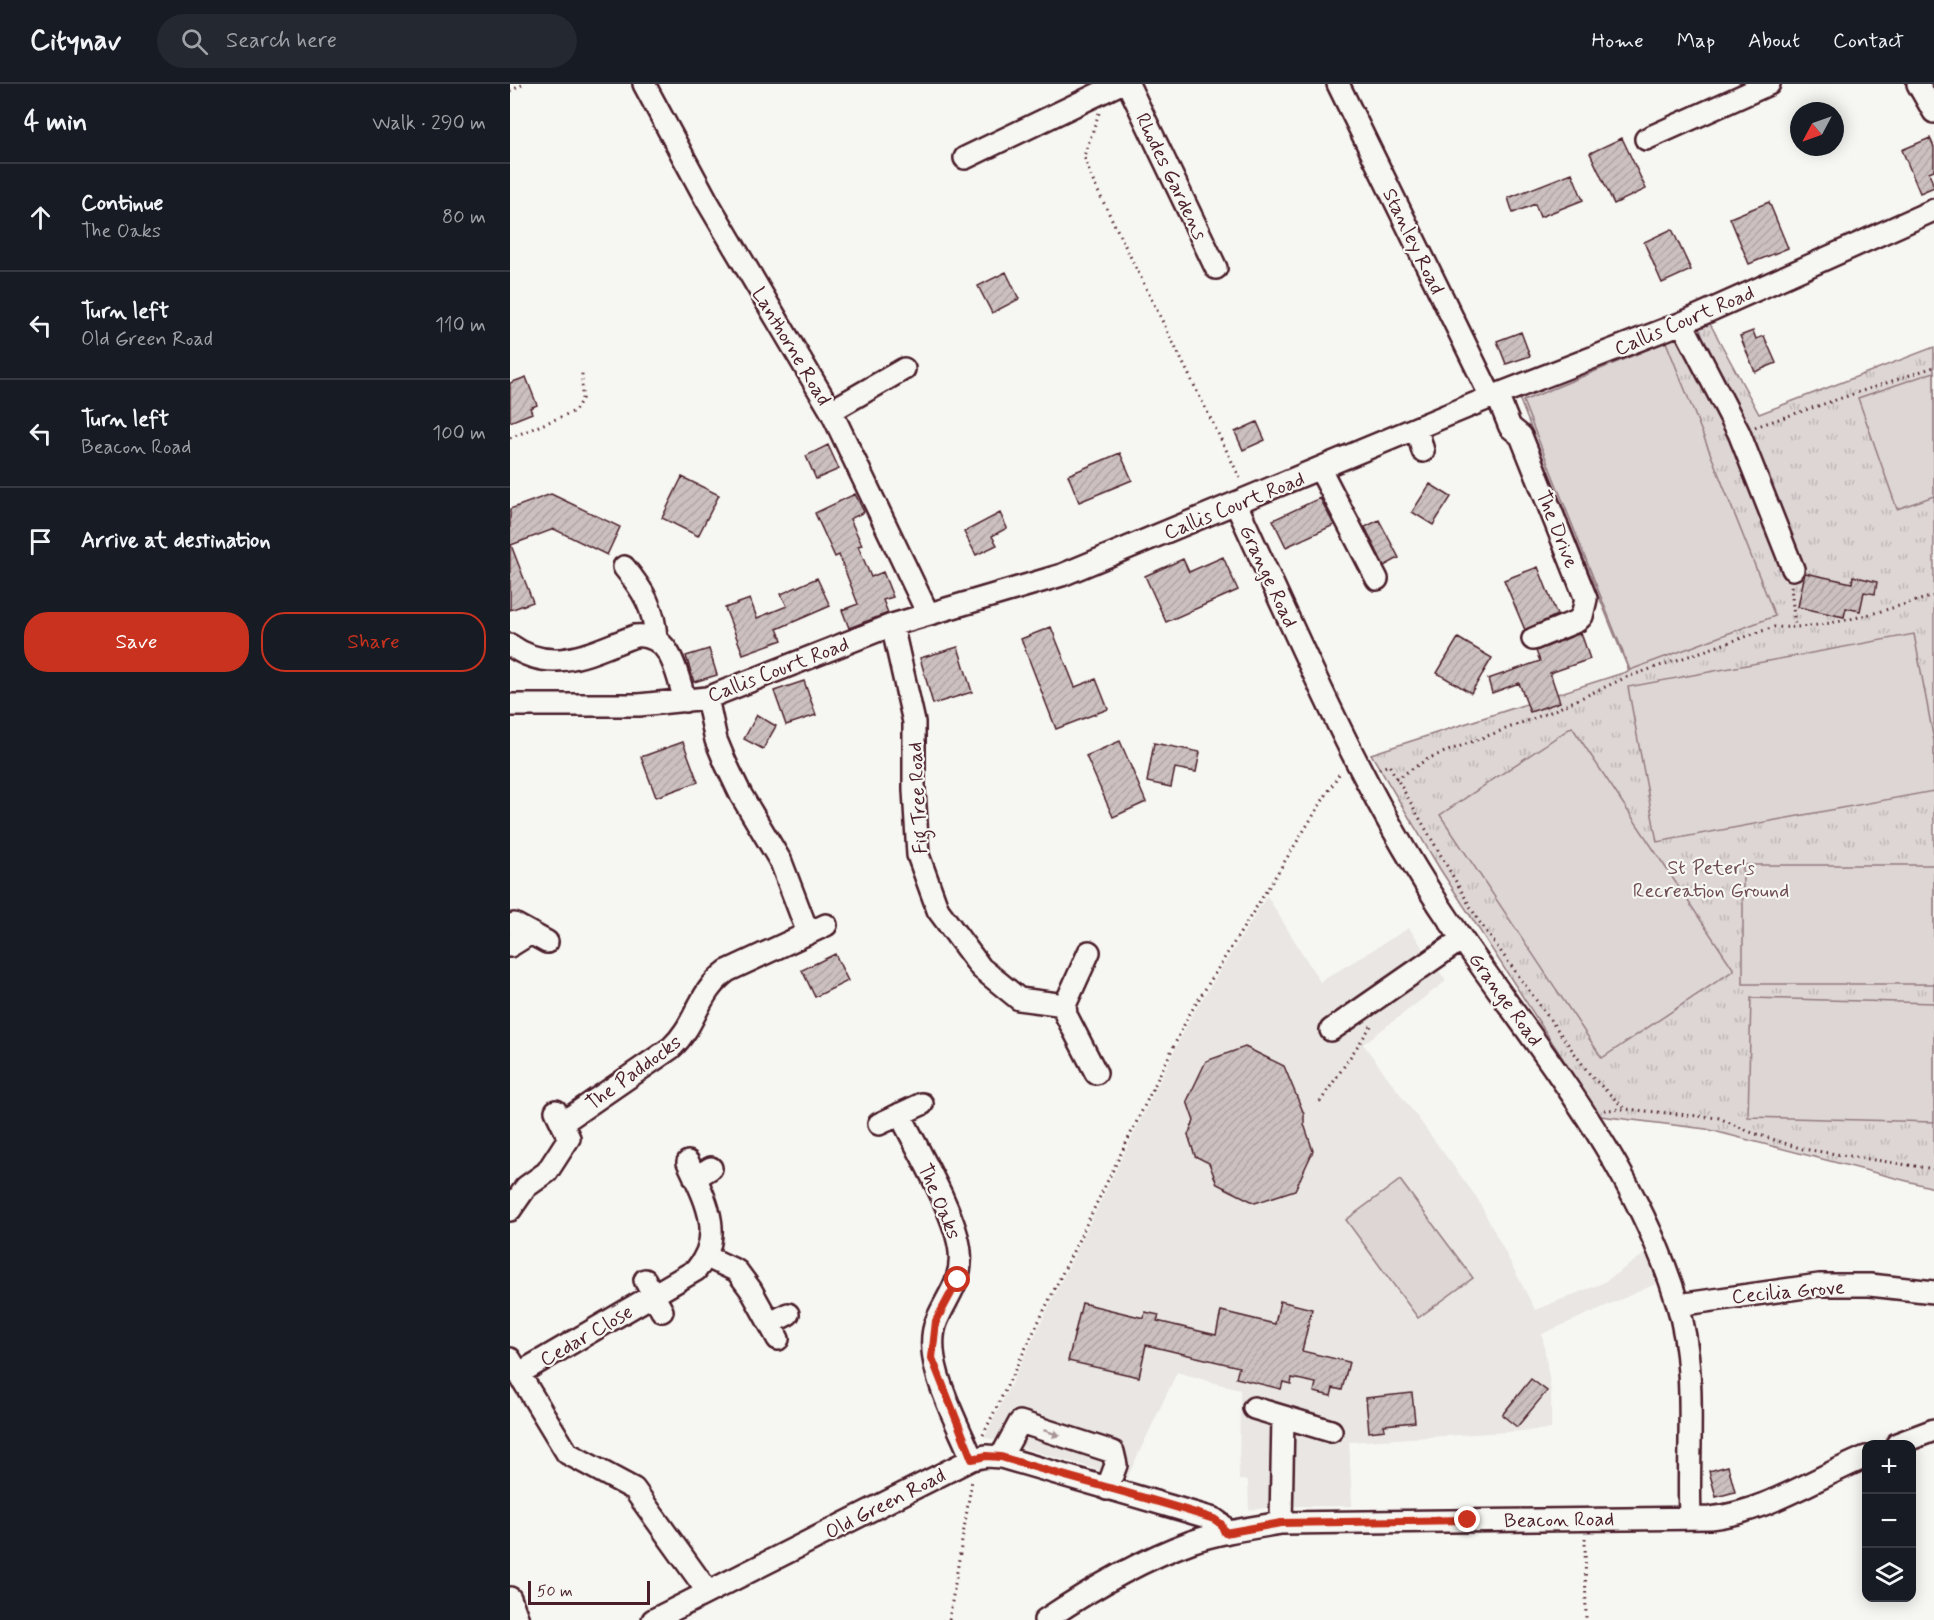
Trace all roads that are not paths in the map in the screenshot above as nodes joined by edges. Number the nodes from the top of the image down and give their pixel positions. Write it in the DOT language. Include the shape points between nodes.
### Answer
graph roads {
  1 [pos="644,84"];
  2 [pos="1769,84"];
  3 [pos="1918,84"];
  4 [pos="1341,85"];
  5 [pos="1118,86"];
  6 [pos="1934,112"];
  7 [pos="1646,139"];
  8 [pos="965,158"];
  9 [pos="1934,210"];
  10 [pos="1216,269"];
  11 [pos="1682,323"];
  12 [pos="906,367"];
  13 [pos="1494,396"];
  14 [pos="831,411"];
  15 [pos="1417,429"];
  16 [pos="1424,452"];
  17 [pos="1320,469"];
  18 [pos="1243,501"];
  19 [pos="624,567"];
  20 [pos="1793,569"];
  21 [pos="1377,579"];
  22 [pos="928,614"];
  23 [pos="892,625"];
  24 [pos="1533,639"];
  25 [pos="656,640"];
  26 [pos="510,645"];
  27 [pos="707,698"];
  28 [pos="685,701"];
  29 [pos="510,705"];
  30 [pos="530,933"];
  31 [pos="1462,939"];
  32 [pos="510,946"];
  33 [pos="1088,951"];
  34 [pos="1065,1005"];
  35 [pos="1331,1030"];
  36 [pos="1095,1061"];
  37 [pos="922,1104"];
  38 [pos="900,1114"];
  39 [pos="879,1124"];
  40 [pos="698,1170"];
  41 [pos="510,1210"];
  42 [pos="707,1257"];
  43 [pos="1934,1292"];
  44 [pos="1678,1305"];
  45 [pos="779,1325"];
  46 [pos="514,1366"];
  47 [pos="1254,1408"];
  48 [pos="1282,1417"];
  49 [pos="1934,1430"];
  50 [pos="1331,1431"];
  51 [pos="1908,1440"];
  52 [pos="1001,1457"];
  53 [pos="975,1458"];
  54 [pos="1862,1459"];
  55 [pos="1107,1489"];
  56 [pos="1690,1517"];
  57 [pos="1281,1523"];
  58 [pos="1225,1533"];
  59 [pos="708,1592"];
  60 [pos="510,1598"];
  61 [pos="518,1620"];
  62 [pos="653,1620"];
  63 [pos="1045,1620"];
  1 -- 14 [label="street, Lanthorne Road" via="707,201"];
  2 -- 7 [label="street" via="1709,118"];
  3 -- 6 [label="street"];
  4 -- 13 [label="street, Stanley Road"];
  5 -- 8 [label="street"];
  5 -- 10 [label="street, Rhodes Gardens"];
  9 -- 11 [label="street, Callis Court Road"];
  11 -- 13 [label="street, Callis Court Road"];
  11 -- 20 [label="street" via="1739,433"];
  12 -- 14 [label="street"];
  13 -- 15 [label="street, Callis Court Road"];
  13 -- 24 [label="street, The Drive" via="1510,427 1521,436 1586,599 1577,621"];
  14 -- 22 [label="street, Lanthorne Road"];
  15 -- 16 [label="street"];
  15 -- 17 [label="street, Callis Court Road"];
  17 -- 18 [label="street, Callis Court Road"];
  17 -- 21 [label="street"];
  18 -- 22 [label="street, Callis Court Road" via="1062,575"];
  18 -- 31 [label="street, Grange Road" via="1352,756"];
  19 -- 25 [label="street" via="651,607"];
  22 -- 23 [label="street, Callis Court Road"];
  23 -- 27 [label="street, Callis Court Road"];
  23 -- 34 [label="street, Fig Tree Road" via="914,722 918,855 938,910 981,968 1019,999"];
  25 -- 26 [label="street" via="646,635 635,636 571,661 542,660"];
  25 -- 28 [label="street" via="673,662"];
  27 -- 28 [label="street, Callis Court Road"];
  27 -- 41 [label="street, The Paddocks" via="726,764 817,929 727,971 714,981 703,994 685,1036 562,1124 548,1172 526,1187"];
  28 -- 29 [label="street, Callis Court Road" via="587,707"];
  30 -- 32 [label="street"];
  31 -- 35 [label="street"];
  31 -- 44 [label="street, Grange Road" via="1584,1111 1647,1223"];
  33 -- 34 [label="street"];
  34 -- 36 [label="street" via="1066,1015"];
  37 -- 38 [label="street"];
  38 -- 39 [label="street"];
  38 -- 53 [label="street, The Oaks" via="957,1232 958,1280 936,1321 932,1358"];
  40 -- 42 [label="street" via="711,1219"];
  42 -- 45 [label="street" via="737,1271"];
  42 -- 46 [label="street, Cedar Close" via="696,1270 653,1295"];
  43 -- 44 [label="street, Cecilia Grove" via="1870,1285 1819,1285"];
  44 -- 56 [label="street, Grange Road" via="1691,1408"];
  46 -- 59 [label="street, Cedar Close" via="567,1453 634,1489"];
  47 -- 48 [label="street"];
  48 -- 50 [label="street"];
  48 -- 57 [label="street"];
  49 -- 51 [label="street"];
  52 -- 53 [label="street, Old Green Road"];
  52 -- 55 [label="street, Old Green Road"];
  52 -- 55 [label="street, one-way" via="1020,1422 1113,1452 1116,1465"];
  53 -- 59 [label="street, Old Green Road"];
  54 -- 56 [label="street, Beacon Road" via="1752,1510"];
  55 -- 58 [label="street, Old Green Road" via="1214,1519"];
  56 -- 57 [label="street, Beacon Road"];
  57 -- 58 [label="street, Beacon Road"];
  58 -- 63 [label="street, Beacon Road" via="1145,1560"];
  59 -- 62 [label="street, Old Green Road"];
  60 -- 61 [label="street"];
}
